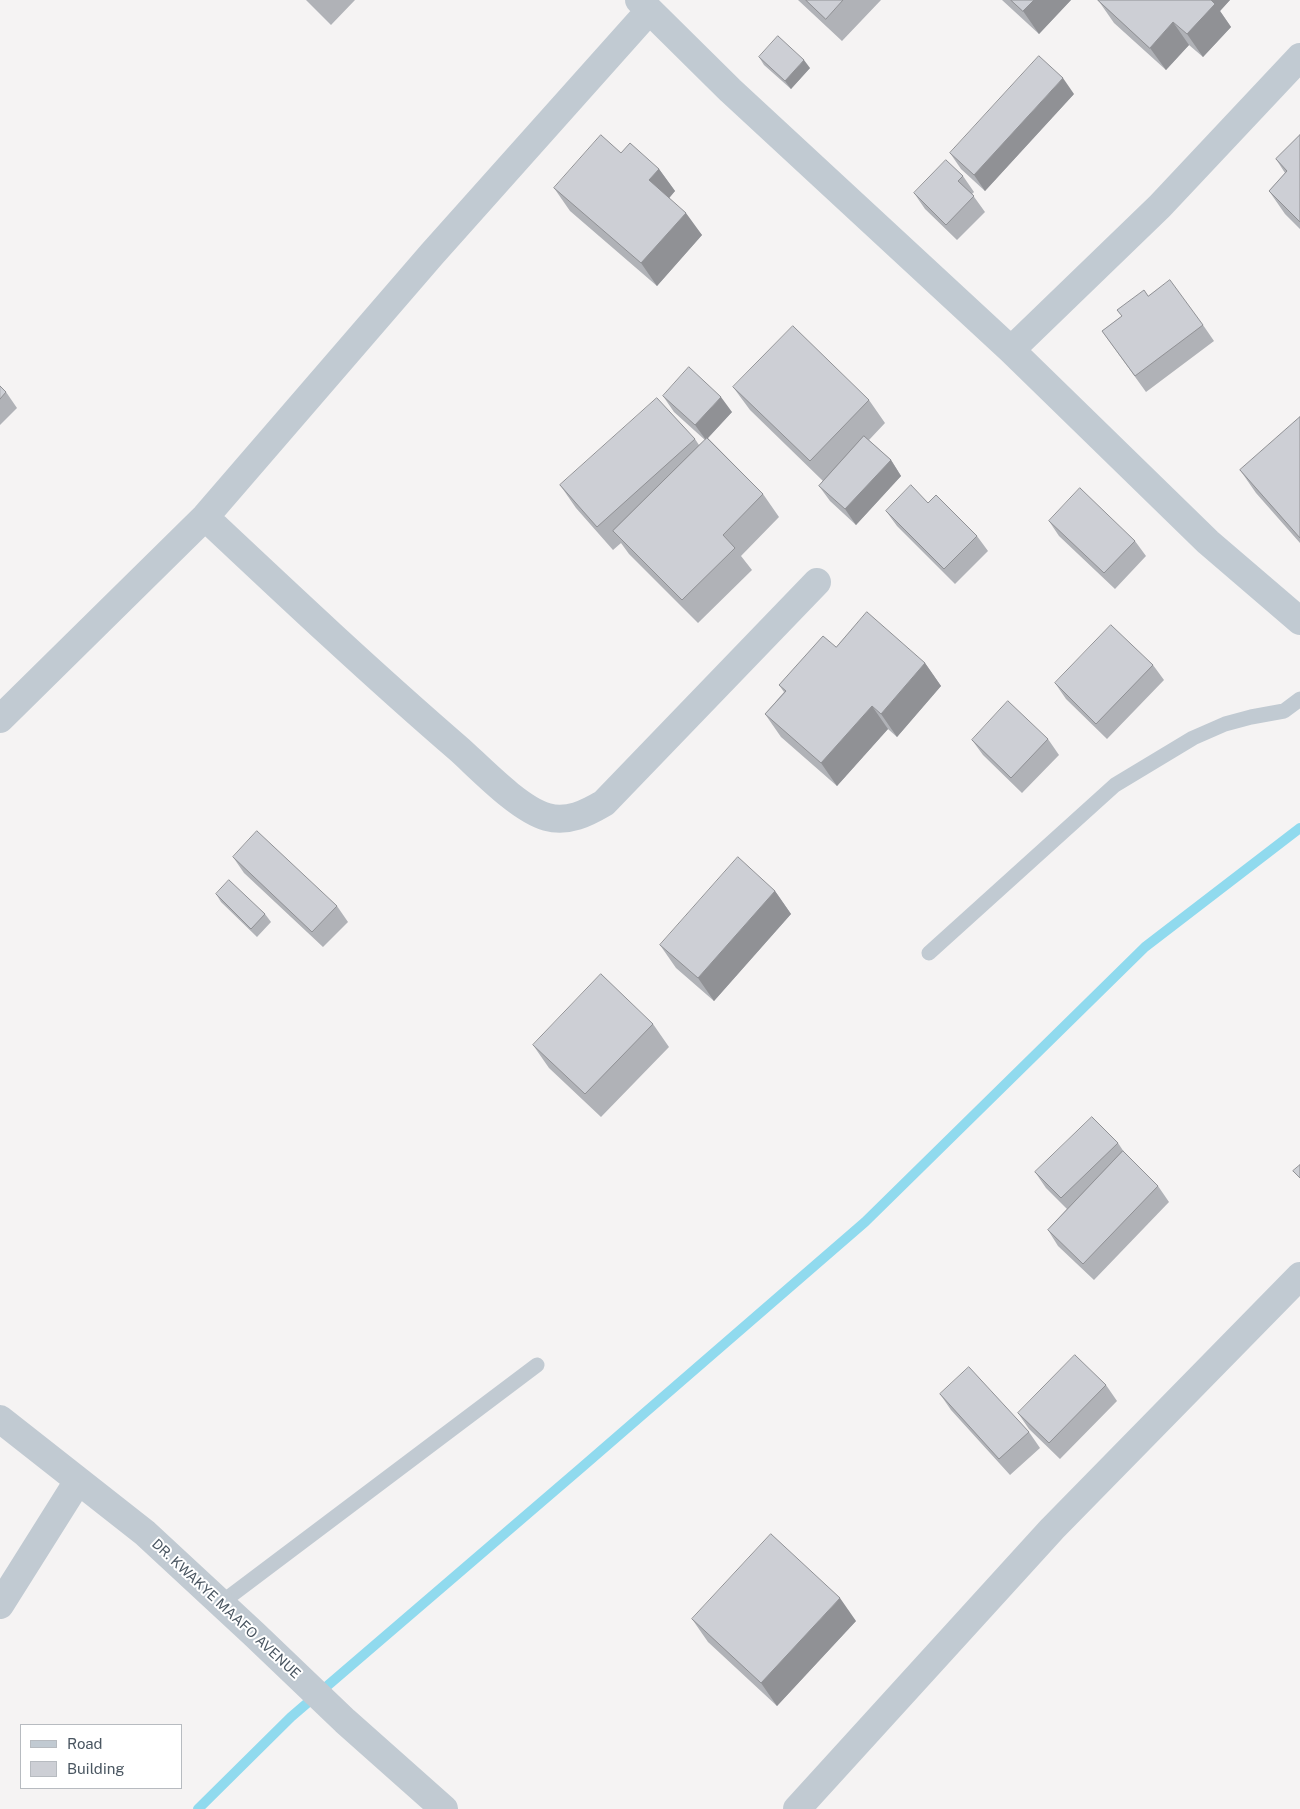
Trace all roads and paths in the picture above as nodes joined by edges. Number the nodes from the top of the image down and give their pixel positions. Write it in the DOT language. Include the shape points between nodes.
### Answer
graph roads {
  1 [pos="644,5"];
  2 [pos="1300,57"];
  3 [pos="1011,350"];
  4 [pos="205,517"];
  5 [pos="817,582"];
  6 [pos="1300,621"];
  7 [pos="1300,699"];
  8 [pos="0,719"];
  9 [pos="929,953"];
  10 [pos="1300,1276"];
  11 [pos="537,1365"];
  12 [pos="0,1420"];
  13 [pos="78,1481"];
  14 [pos="221,1603"];
  15 [pos="0,1605"];
  16 [pos="444,1809"];
  17 [pos="798,1809"];
  1 -- 3 [label="street" via="730,90"];
  1 -- 4 [label="street"];
  2 -- 3 [label="street" via="1160,206"];
  3 -- 6 [label="street" via="1208,542"];
  4 -- 5 [label="street" via="380,681 503,788 527,807 548,817 582,816 604,803"];
  4 -- 8 [label="street"];
  7 -- 9 [label="lane" via="1284,711 1225,724 1194,738 1115,785"];
  10 -- 17 [label="street" via="1052,1529"];
  11 -- 14 [label="lane"];
  12 -- 13 [label="street, DR. KWAKYE MAAFO AVENUE"];
  13 -- 14 [label="street, DR. KWAKYE MAAFO AVENUE" via="145,1533"];
  13 -- 15 [label="street"];
  14 -- 16 [label="street, DR. KWAKYE MAAFO AVENUE" via="344,1721"];
}
